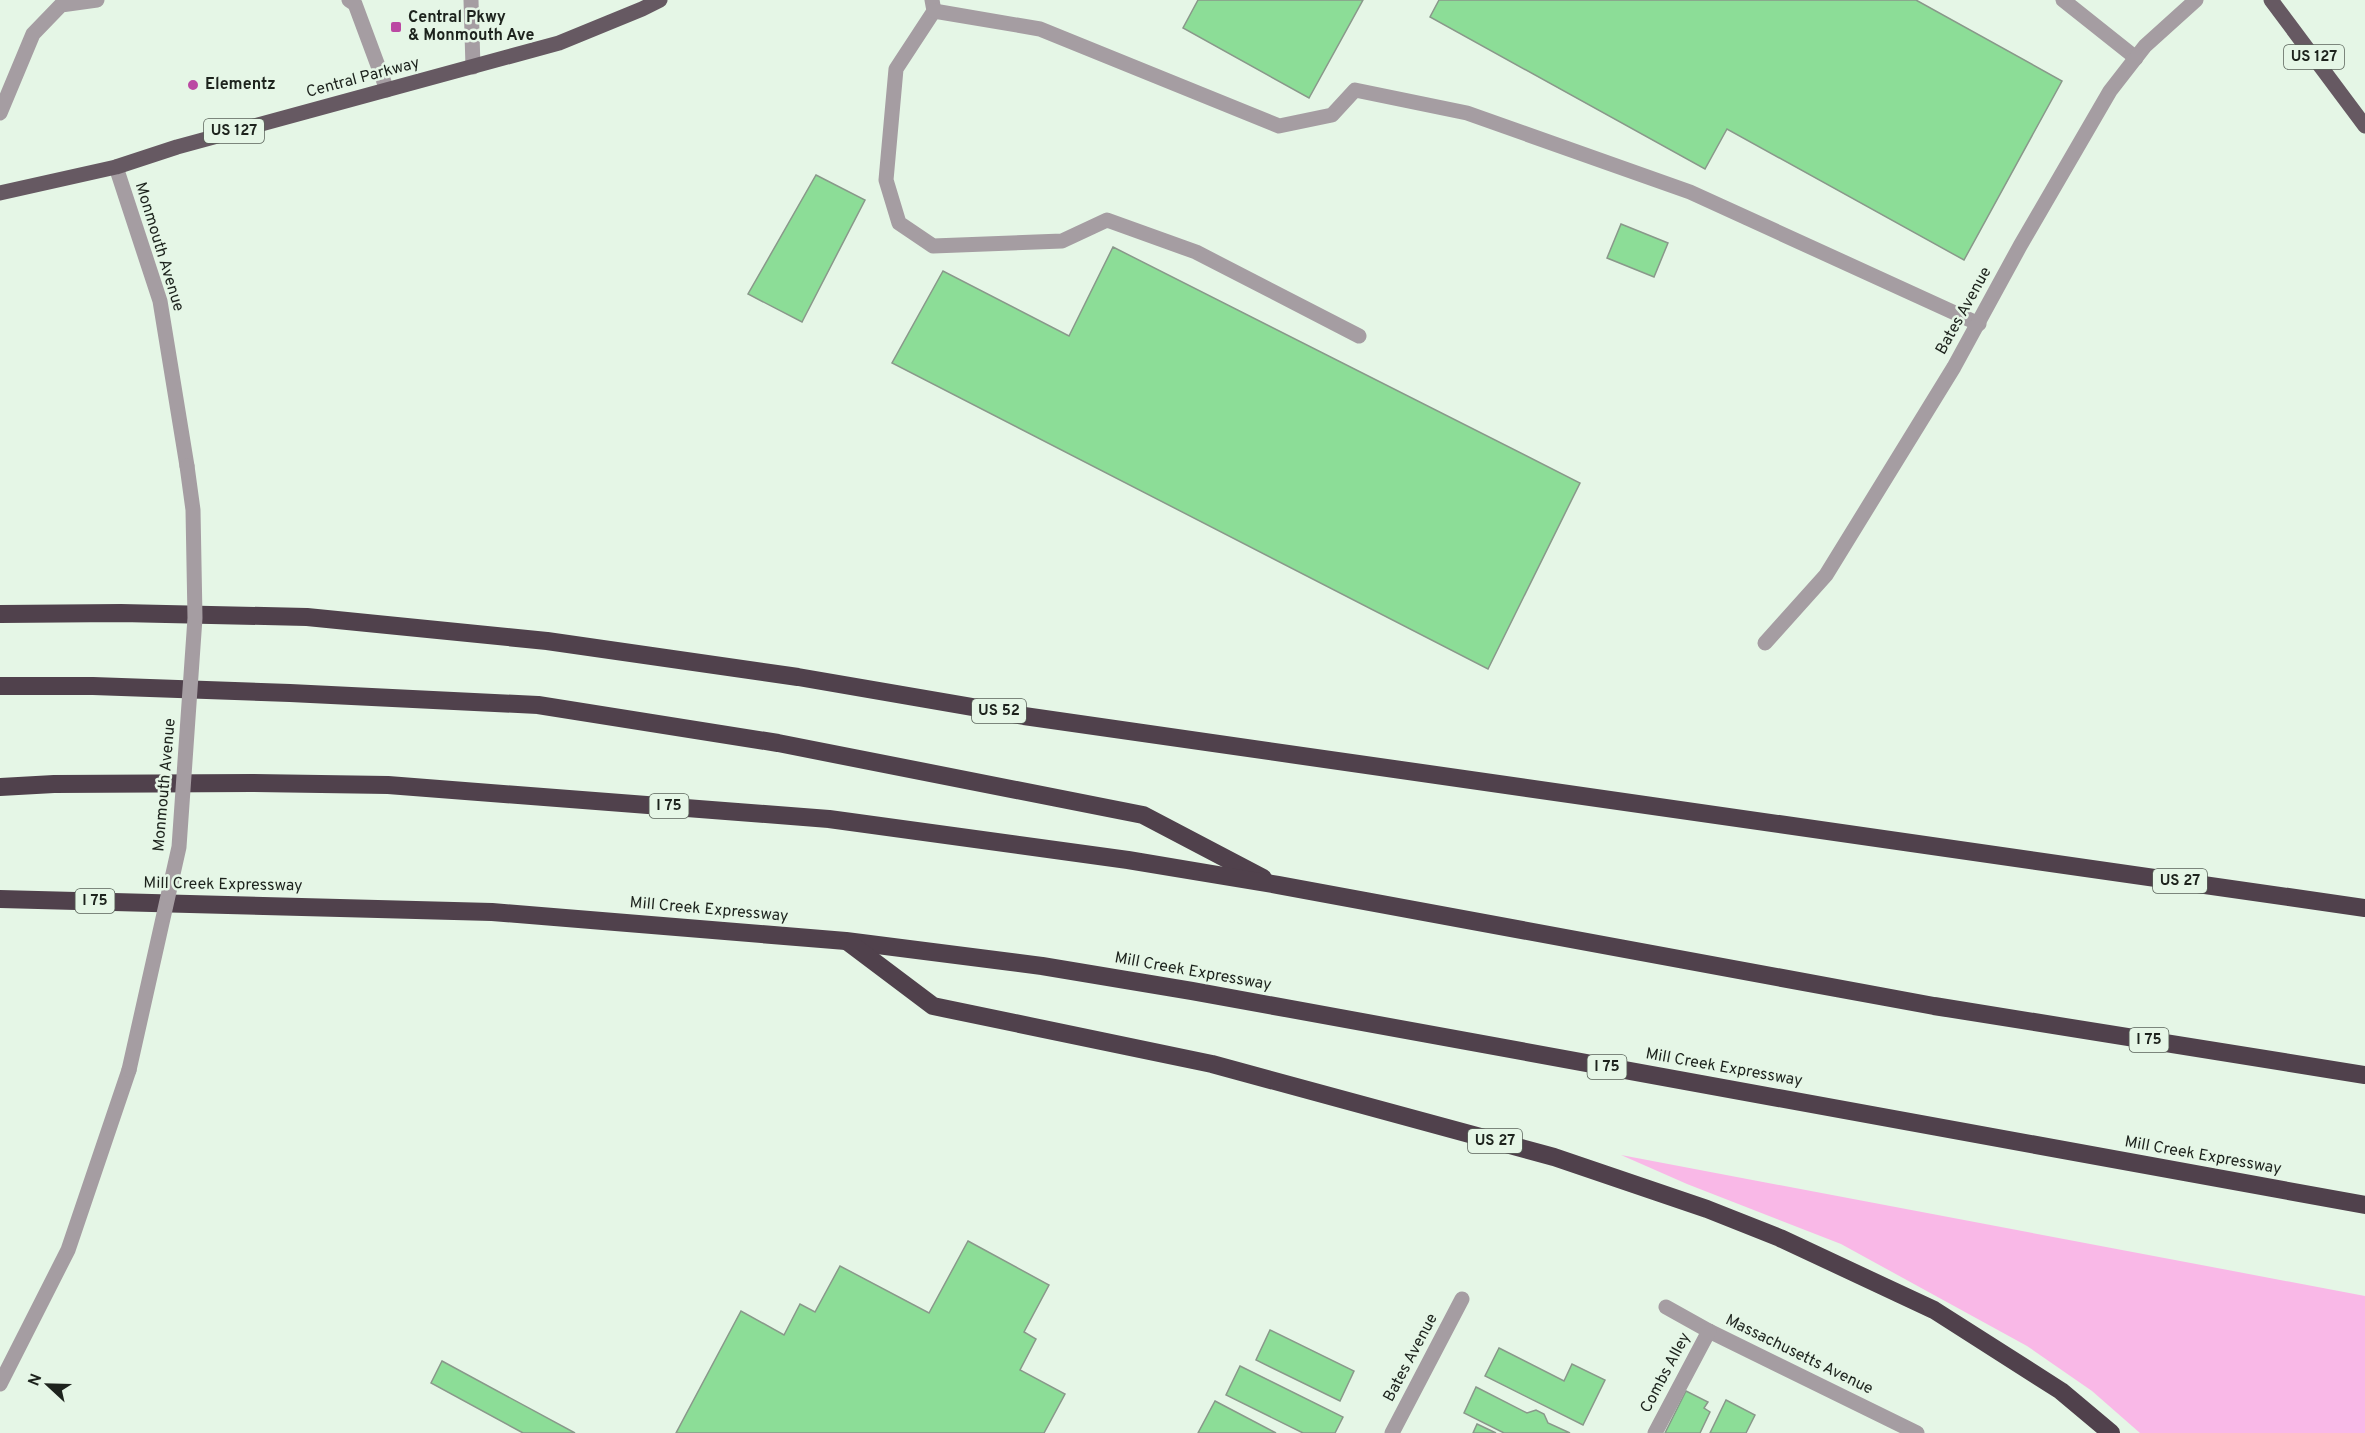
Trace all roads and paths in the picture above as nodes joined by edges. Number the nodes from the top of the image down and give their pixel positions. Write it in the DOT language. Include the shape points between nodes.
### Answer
graph roads {
  1 [pos="97,0"];
  2 [pos="349,0"];
  3 [pos="471,0"];
  4 [pos="660,0"];
  5 [pos="2063,0"];
  6 [pos="2196,0"];
  7 [pos="2271,0"];
  8 [pos="933,6"];
  9 [pos="2136,58"];
  10 [pos="473,67"];
  11 [pos="387,90"];
  12 [pos="0,113"];
  13 [pos="2365,126"];
  14 [pos="116,167"];
  15 [pos="0,194"];
  16 [pos="1979,324"];
  17 [pos="1359,336"];
  18 [pos="0,614"];
  19 [pos="1765,643"];
  20 [pos="0,686"];
  21 [pos="0,787"];
  22 [pos="1995,855"];
  23 [pos="1278,885"];
  24 [pos="0,899"];
  25 [pos="2365,908"];
  26 [pos="846,941"];
  27 [pos="2365,1075"];
  28 [pos="2365,1205"];
  29 [pos="1462,1299"];
  30 [pos="1666,1307"];
  31 [pos="1709,1331"];
  32 [pos="0,1384"];
  33 [pos="1392,1433"];
  34 [pos="1655,1433"];
  35 [pos="1917,1433"];
  36 [pos="2111,1433"];
  1 -- 12 [label="street" via="62,5 33,34"];
  2 -- 11 [label="street" via="355,4"];
  3 -- 10 [label="street"];
  4 -- 10 [label="main road, Central Parkway / US 127" via="559,43"];
  5 -- 9 [label="street"];
  6 -- 9 [label="street, Bates Avenue"];
  7 -- 13 [label="main road, US 127"];
  8 -- 16 [label="street" via="1040,29 1280,126 1332,116 1355,90 1467,113 1690,192"];
  8 -- 17 [label="street" via="896,69 886,180 898,223 933,246 1062,241 1107,220 1196,252"];
  9 -- 16 [label="street, Bates Avenue" via="2110,91"];
  10 -- 11 [label="main road, Central Parkway / US 127"];
  11 -- 14 [label="main road, Central Parkway / US 127"];
  14 -- 15 [label="main road, Central Parkway / US 127"];
  14 -- 32 [label="street, Monmouth Avenue, bridge" via="160,301 193,510 195,618 180,847 129,1070 68,1250"];
  16 -- 19 [label="street, Bates Avenue" via="1826,574"];
  18 -- 22 [label="highway, US 52" via="307,617 547,641 798,677 1024,716"];
  20 -- 23 [label="highway" via="290,693 538,705 584,712 778,743 1143,815"];
  21 -- 23 [label="highway, I 75" via="274,783 388,785 521,795 829,819"];
  22 -- 25 [label="highway, US 27"];
  23 -- 27 [label="highway, I 75" via="1934,1006"];
  24 -- 26 [label="highway, Mill Creek Expressway / I 75" via="492,912"];
  26 -- 28 [label="highway, Mill Creek Expressway / I 75" via="1042,966 1192,991"];
  26 -- 36 [label="highway, US 27" via="933,1006 1224,1067 1554,1156 1780,1238 1934,1310 2061,1391"];
  29 -- 33 [label="street, Bates Avenue"];
  30 -- 31 [label="street, Massachusetts Avenue"];
  31 -- 34 [label="street, Combs Alley"];
  31 -- 35 [label="street, Massachusetts Avenue"];
}
